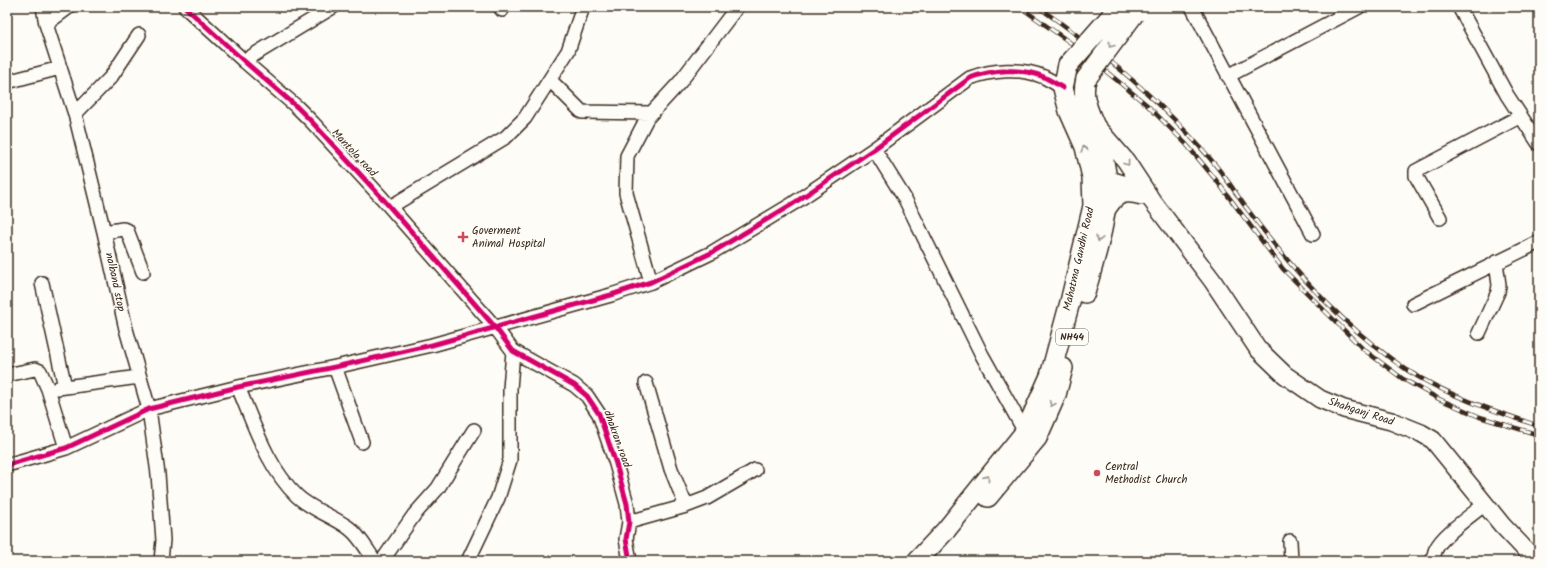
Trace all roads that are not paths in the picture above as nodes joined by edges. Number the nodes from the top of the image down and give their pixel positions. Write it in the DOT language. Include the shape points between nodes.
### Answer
graph roads {
  1 [pos="43,7"];
  2 [pos="70,7"];
  3 [pos="185,7"];
  4 [pos="333,7"];
  5 [pos="583,7"];
  6 [pos="737,7"];
  7 [pos="1192,7"];
  8 [pos="1360,7"];
  9 [pos="1459,7"];
  10 [pos="1130,9"];
  11 [pos="46,24"];
  12 [pos="139,34"];
  13 [pos="244,61"];
  14 [pos="60,68"];
  15 [pos="1228,76"];
  16 [pos="550,80"];
  17 [pos="7,82"];
  18 [pos="1063,88"];
  19 [pos="651,113"];
  20 [pos="75,114"];
  21 [pos="1521,116"];
  22 [pos="1093,123"];
  23 [pos="1539,144"];
  24 [pos="874,149"];
  25 [pos="1099,178"];
  26 [pos="1150,198"];
  27 [pos="390,208"];
  28 [pos="1106,211"];
  29 [pos="1440,218"];
  30 [pos="104,232"];
  31 [pos="1313,234"];
  32 [pos="1539,242"];
  33 [pos="1496,262"];
  34 [pos="143,272"];
  35 [pos="651,282"];
  36 [pos="42,283"];
  37 [pos="1413,304"];
  38 [pos="495,327"];
  39 [pos="1479,333"];
  40 [pos="516,353"];
  41 [pos="336,367"];
  42 [pos="7,375"];
  43 [pos="139,377"];
  44 [pos="646,383"];
  45 [pos="65,387"];
  46 [pos="238,387"];
  47 [pos="48,389"];
  48 [pos="149,409"];
  49 [pos="474,430"];
  50 [pos="1025,432"];
  51 [pos="362,442"];
  52 [pos="66,448"];
  53 [pos="7,465"];
  54 [pos="755,470"];
  55 [pos="1486,504"];
  56 [pos="686,506"];
  57 [pos="629,522"];
  58 [pos="1290,541"];
  59 [pos="161,561"];
  60 [pos="375,561"];
  61 [pos="382,561"];
  62 [pos="468,561"];
  63 [pos="630,561"];
  64 [pos="917,561"];
  65 [pos="935,561"];
  66 [pos="1291,561"];
  67 [pos="1433,561"];
  68 [pos="1536,561"];
  1 -- 11 [label="street, nalband stop"];
  2 -- 11 [label="street"];
  3 -- 13 [label="street, Mantola road"];
  4 -- 13 [label="street"];
  5 -- 16 [label="street" via="568,51"];
  6 -- 19 [label="street" via="680,82"];
  7 -- 15 [label="street"];
  8 -- 15 [label="street"];
  9 -- 21 [label="street"];
  10 -- 18 [label="highway, Mahatma Gandhi Road / NH44, bridge" via="1068,66"];
  10 -- 22 [label="highway, Mahatma Gandhi Road / NH44, one-way, bridge" via="1086,78 1083,94"];
  11 -- 14 [label="street, nalband stop"];
  12 -- 20 [label="street" via="111,77"];
  13 -- 27 [label="street, Mantola road" via="297,107"];
  14 -- 17 [label="street"];
  14 -- 20 [label="street, nalband stop"];
  15 -- 31 [label="street"];
  16 -- 19 [label="street" via="582,112"];
  16 -- 27 [label="street" via="525,118 506,137"];
  18 -- 24 [label="street" via="1034,73 1010,71 980,74 960,85"];
  25 -- 18 [label="highway, Mahatma Gandhi Road / NH44, one-way" via="1069,111"];
  19 -- 35 [label="street" via="627,156 625,186"];
  20 -- 30 [label="street, nalband stop"];
  21 -- 23 [label="street"];
  21 -- 29 [label="street" via="1416,171 1416,176"];
  22 -- 25 [label="highway, Mahatma Gandhi Road / NH44" via="1099,138"];
  22 -- 26 [label="main road, Shahganj Road, one-way" via="1126,161"];
  24 -- 35 [label="street" via="794,203 711,253"];
  24 -- 50 [label="street" via="905,199 982,356"];
  25 -- 26 [label="main road, Shahganj Road" via="1129,186"];
  25 -- 28 [label="highway, Mahatma Gandhi Road / NH44" via="1107,198"];
  25 -- 50 [label="highway, Mahatma Gandhi Road / NH44" via="1050,376"];
  26 -- 28 [label="main road" via="1132,193 1120,195 1111,202"];
  26 -- 55 [label="main road, Shahganj Road" via="1212,280 1258,348 1285,374 1320,399 1344,409 1391,421 1433,440"];
  27 -- 38 [label="street, Mantola road"];
  28 -- 65 [label="highway, Mahatma Gandhi Road / NH44, one-way" via="1056,395 1046,420 1037,438 1020,460"];
  30 -- 34 [label="street" via="128,230"];
  30 -- 43 [label="street, nalband stop"];
  32 -- 33 [label="street"];
  33 -- 37 [label="street"];
  33 -- 39 [label="street" via="1498,292"];
  35 -- 38 [label="street"];
  36 -- 45 [label="street"];
  38 -- 40 [label="street, Mantola road"];
  38 -- 41 [label="street"];
  40 -- 57 [label="street, dhakran road" via="574,385 593,404 599,414 616,464"];
  40 -- 62 [label="street" via="510,389 510,460 498,498"];
  41 -- 46 [label="street"];
  41 -- 51 [label="street"];
  42 -- 47 [label="street" via="37,369"];
  43 -- 45 [label="street"];
  43 -- 48 [label="street, nalband stop"];
  44 -- 56 [label="street" via="671,469"];
  45 -- 47 [label="street"];
  46 -- 48 [label="street"];
  46 -- 60 [label="street" via="270,461 293,492 304,502 348,528 360,539"];
  47 -- 52 [label="street"];
  48 -- 52 [label="street"];
  48 -- 59 [label="street, nalband stop" via="158,474 163,540"];
  49 -- 61 [label="street" via="438,488 414,515"];
  64 -- 50 [label="highway, Mahatma Gandhi Road / NH44, one-way" via="946,530"];
  52 -- 53 [label="street"];
  54 -- 56 [label="street" via="707,498"];
  55 -- 67 [label="street" via="1457,526 1439,544"];
  55 -- 68 [label="main road, Shahganj Road"];
  56 -- 57 [label="street"];
  57 -- 63 [label="street, dhakran road" via="626,539"];
  58 -- 66 [label="street"];
}
